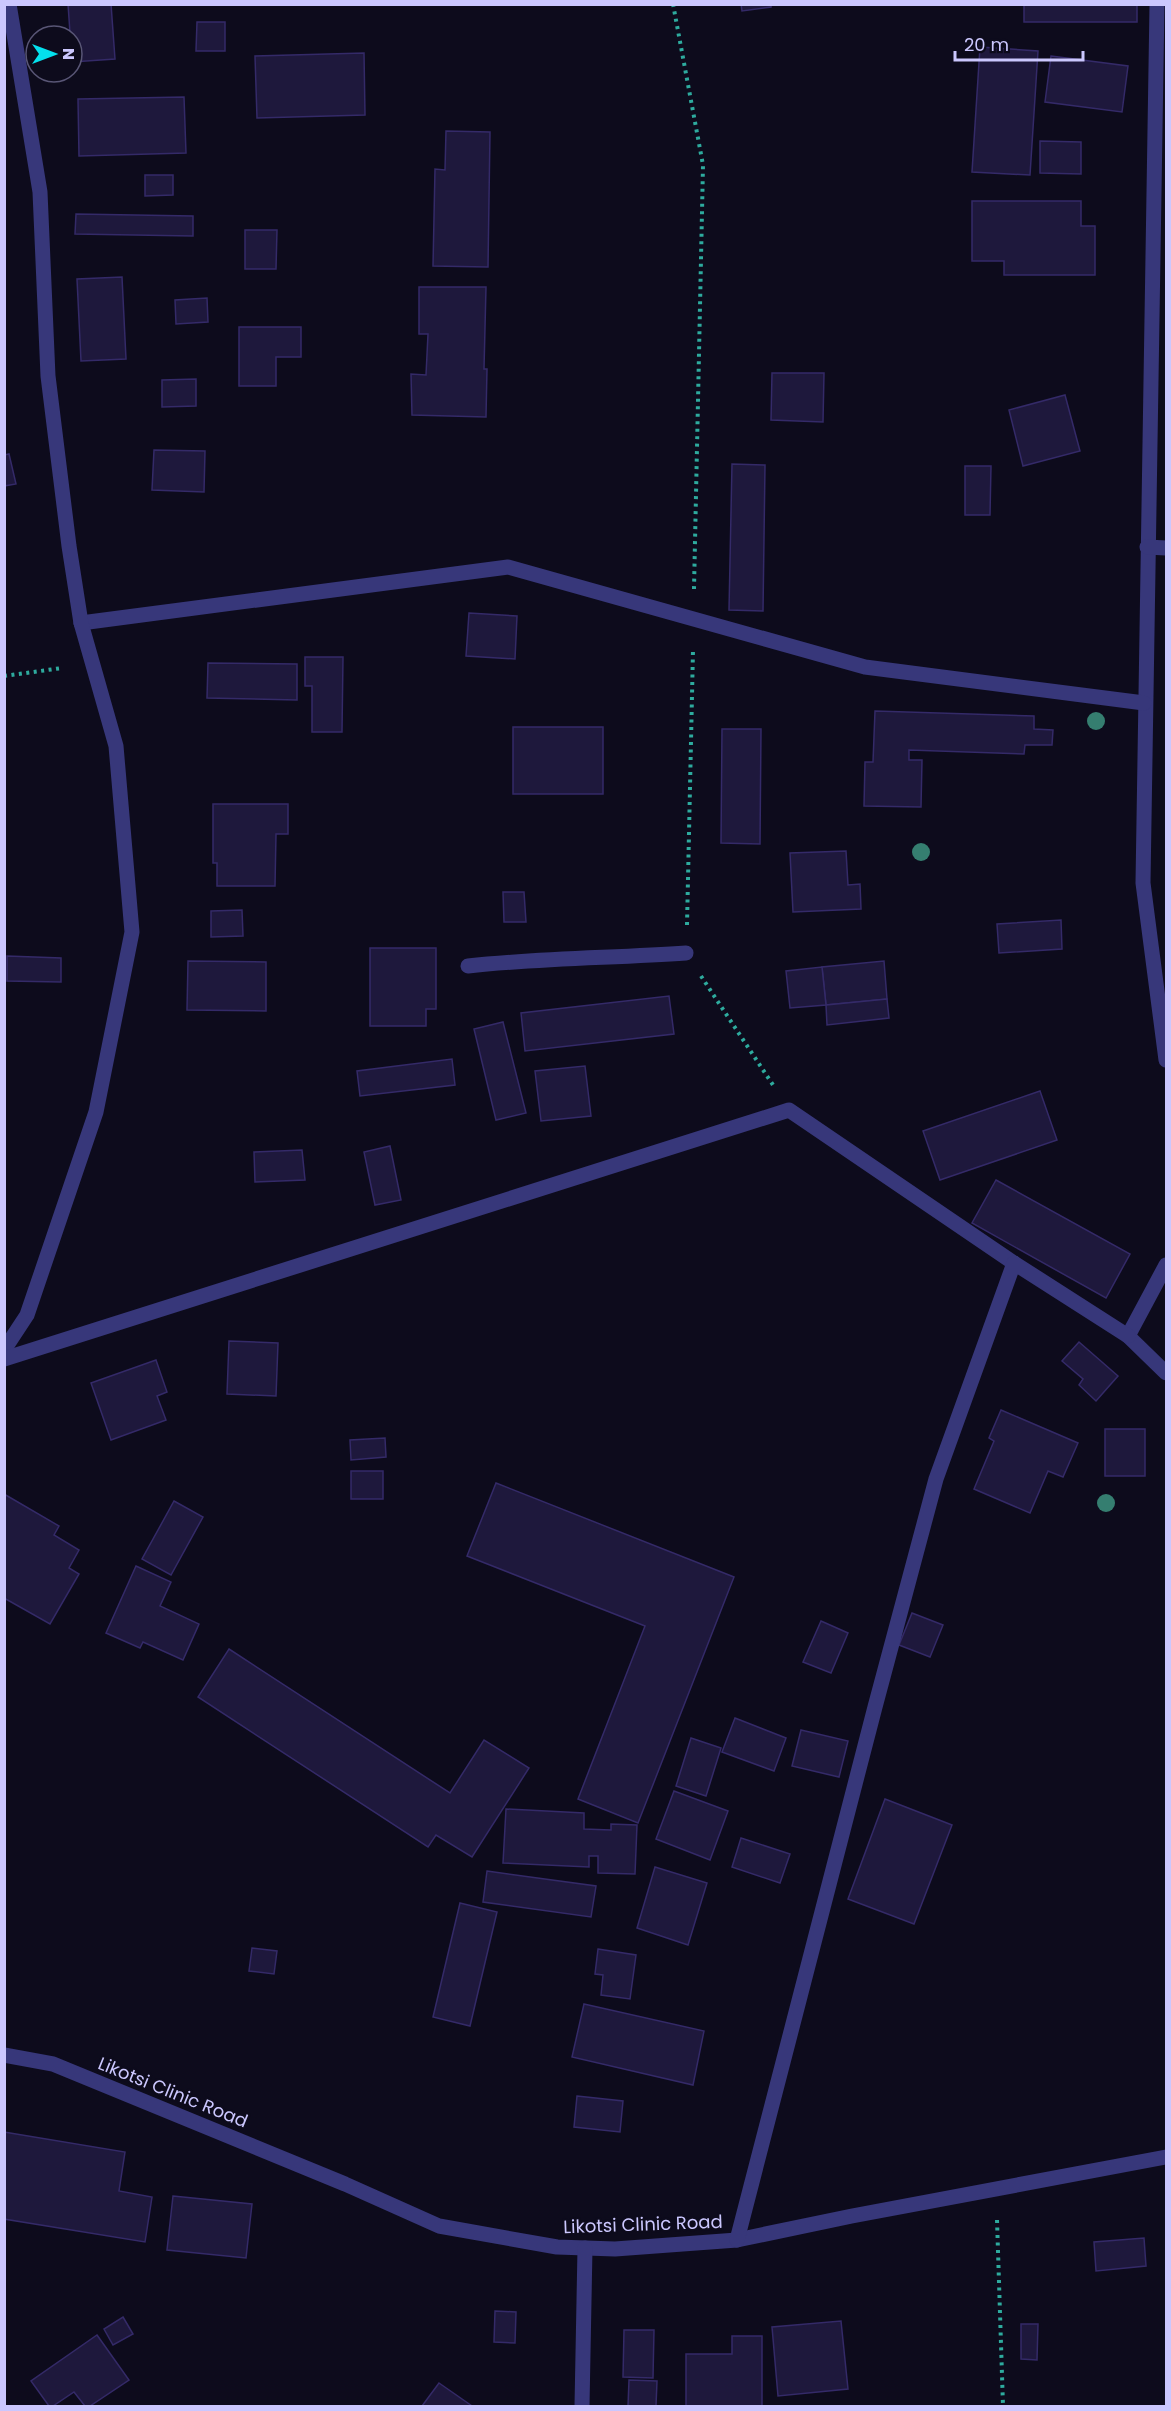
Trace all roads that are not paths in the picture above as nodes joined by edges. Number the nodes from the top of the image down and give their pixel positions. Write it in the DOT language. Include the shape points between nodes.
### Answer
graph roads {
  1 [pos="9,4"];
  2 [pos="1156,4"];
  3 [pos="1147,547"];
  4 [pos="1167,548"];
  5 [pos="81,623"];
  6 [pos="1144,703"];
  7 [pos="686,953"];
  8 [pos="468,966"];
  9 [pos="1165,1036"];
  10 [pos="1167,1060"];
  11 [pos="1014,1263"];
  12 [pos="1167,1265"];
  13 [pos="1128,1336"];
  14 [pos="4,1350"];
  15 [pos="4,1359"];
  16 [pos="1167,1373"];
  17 [pos="4,2055"];
  18 [pos="1167,2157"];
  19 [pos="736,2241"];
  20 [pos="585,2248"];
  21 [pos="582,2406"];
  1 -- 5 [label="street" via="40,192 48,376"];
  2 -- 3 [label="street"];
  3 -- 4 [label="street"];
  3 -- 6 [label="street"];
  5 -- 6 [label="street" via="508,567 865,667"];
  5 -- 14 [label="street" via="116,746 132,932 96,1112 27,1315"];
  6 -- 9 [label="street" via="1143,883"];
  7 -- 8 [label="street"];
  9 -- 10 [label="street"];
  11 -- 13 [label="street"];
  11 -- 15 [label="street" via="789,1110"];
  11 -- 19 [label="street" via="936,1479"];
  12 -- 13 [label="street"];
  13 -- 16 [label="street"];
  17 -- 20 [label="street, Likotsi Clinic Road" via="53,2064 439,2226 557,2247"];
  18 -- 19 [label="street, Likotsi Clinic Road"];
  19 -- 20 [label="street, Likotsi Clinic Road"];
  20 -- 21 [label="street"];
}
